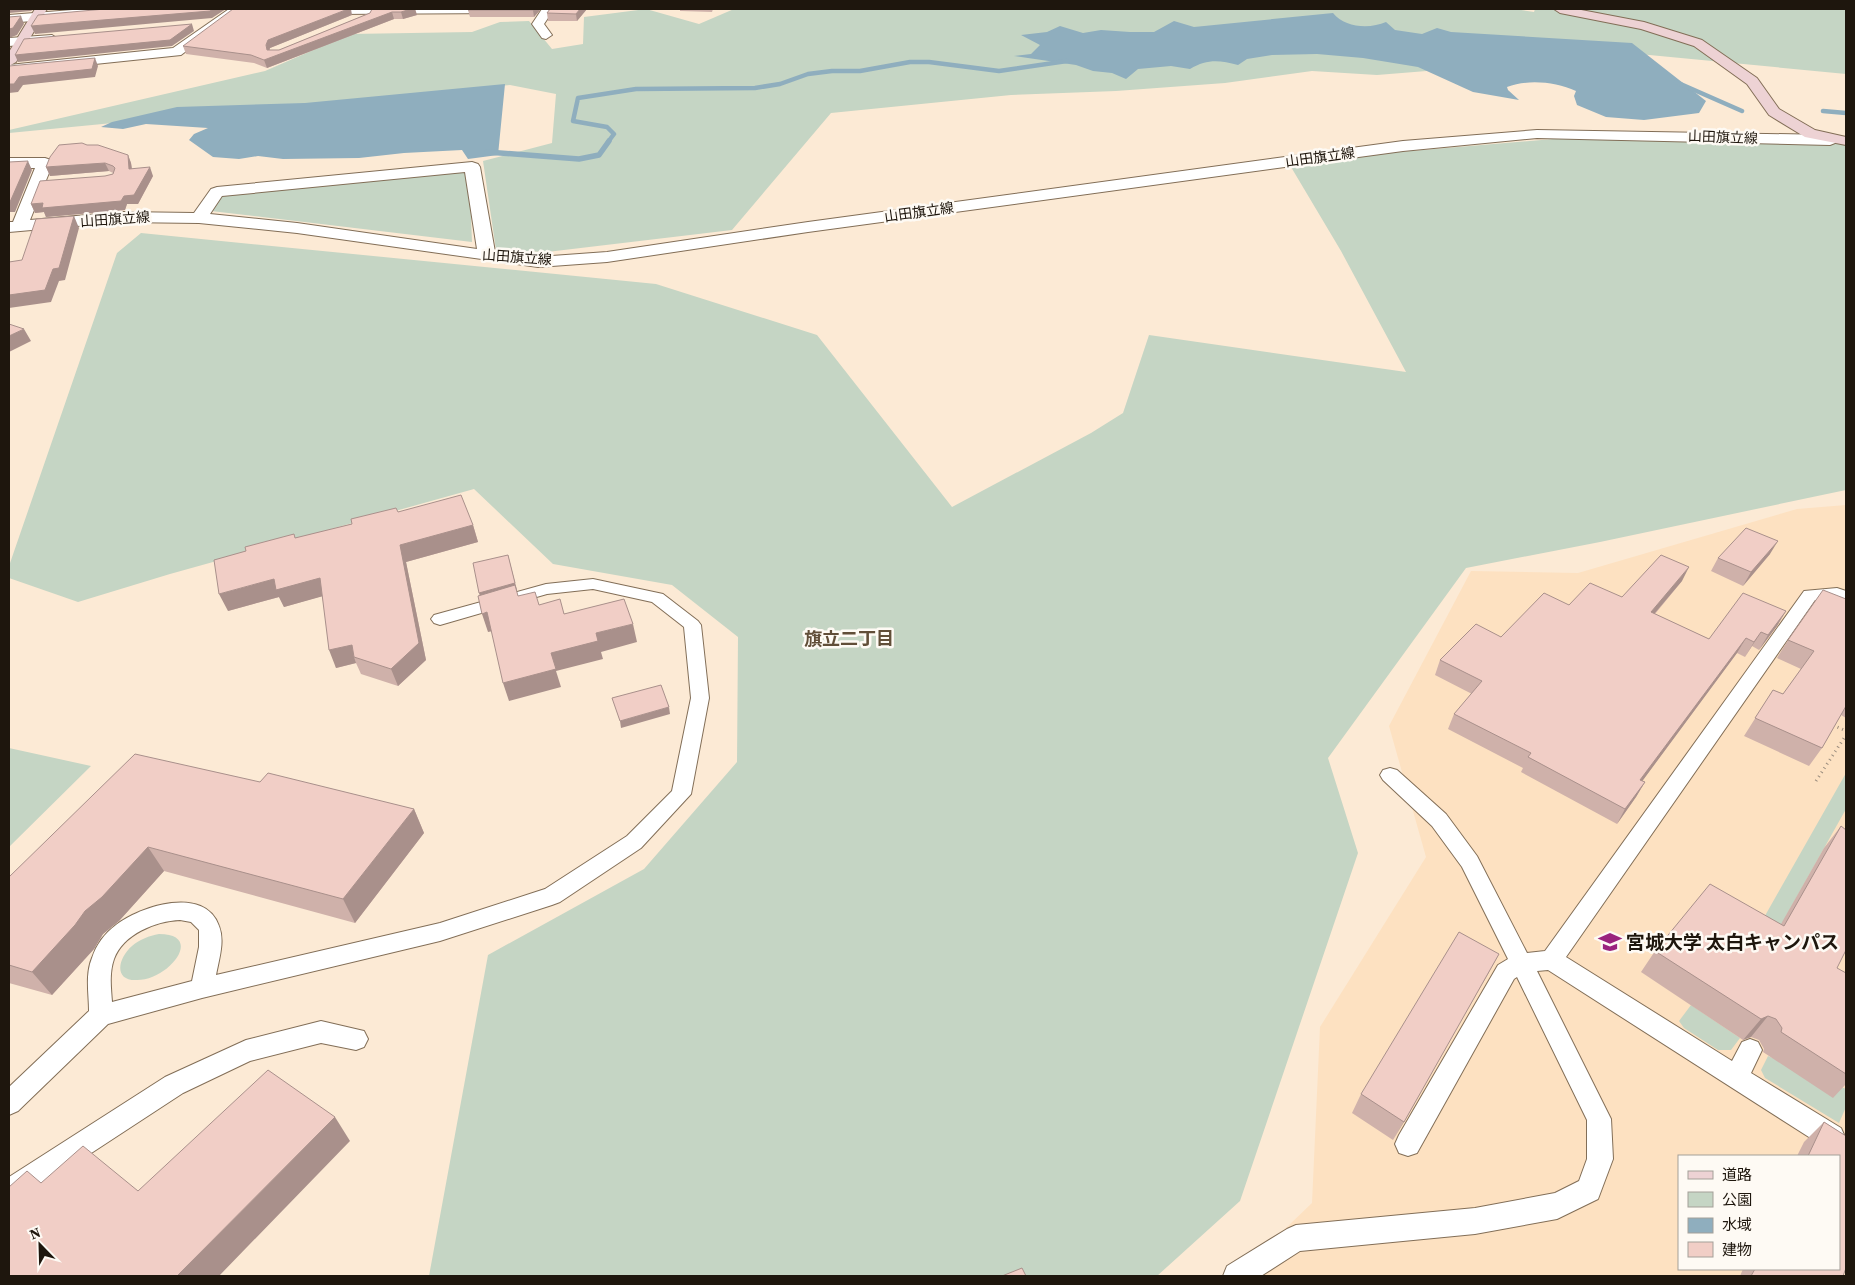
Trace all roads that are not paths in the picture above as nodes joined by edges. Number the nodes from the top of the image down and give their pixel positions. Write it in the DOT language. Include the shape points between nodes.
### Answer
graph roads {
  1 [pos="124,9"];
  2 [pos="236,9"];
  3 [pos="327,9"];
  4 [pos="508,9"];
  5 [pos="548,9"];
  6 [pos="1560,9"];
  7 [pos="381,10"];
  8 [pos="40,13"];
  9 [pos="9,19"];
  10 [pos="353,21"];
  11 [pos="216,23"];
  12 [pos="187,26"];
  13 [pos="546,35"];
  14 [pos="61,38"];
  15 [pos="22,41"];
  16 [pos="9,42"];
  17 [pos="9,62"];
  18 [pos="9,69"];
  19 [pos="1838,140"];
  20 [pos="9,163"];
  21 [pos="54,183"];
  22 [pos="35,184"];
  23 [pos="199,218"];
  24 [pos="14,227"];
  25 [pos="487,256"];
  26 [pos="1846,597"];
  27 [pos="440,619"];
  28 [pos="1390,775"];
  29 [pos="1551,960"];
  30 [pos="1521,962"];
  31 [pos="202,988"];
  32 [pos="102,1015"];
  33 [pos="356,1039"];
  34 [pos="1750,1050"];
  35 [pos="1737,1077"];
  36 [pos="9,1103"];
  37 [pos="1832,1137"];
  38 [pos="1408,1144"];
  39 [pos="9,1192"];
  40 [pos="1238,1276"];
  1 -- 8 [label="street"];
  2 -- 11 [label="street"];
  3 -- 7 [label="street"];
  4 -- 7 [label="street"];
  5 -- 13 [label="street" via="538,24"];
  6 -- 19 [label="street, 山田旗立線" via="1644,26 1698,43 1752,81 1774,112 1810,134"];
  7 -- 10 [label="street"];
  8 -- 9 [label="street"];
  8 -- 15 [label="street"];
  11 -- 12 [label="street"];
  11 -- 18 [label="street" via="176,52 66,69"];
  14 -- 15 [label="street"];
  15 -- 16 [label="street"];
  15 -- 17 [label="street"];
  19 -- 25 [label="street, 山田旗立線" via="1620,134 1518,136 1403,146 607,257 538,262"];
  20 -- 22 [label="street" via="45,163"];
  21 -- 22 [label="street"];
  22 -- 24 [label="street"];
  23 -- 24 [label="street, 山田旗立線" via="122,217"];
  23 -- 25 [label="street, 山田旗立線" via="297,228"];
  23 -- 25 [label="street" via="217,192 472,167"];
  26 -- 29 [label="lane" via="1837,593 1810,594"];
  27 -- 31 [label="lane" via="546,589 593,584 657,598 692,625 700,698 681,794 634,842 552,896 440,932"];
  28 -- 30 [label="lane" via="1439,820 1470,862"];
  29 -- 30 [label="lane"];
  29 -- 35 [label="lane"];
  30 -- 38 [label="lane" via="1506,972"];
  30 -- 40 [label="lane" via="1599,1119 1600,1159 1589,1190 1557,1206 1475,1221 1296,1238"];
  31 -- 32 [label="lane"];
  31 -- 32 [label="lane" via="211,934 207,922 184,911 167,912 132,926 106,951 100,965"];
  32 -- 36 [label="lane"];
  33 -- 39 [label="lane" via="321,1032 246,1051 174,1085"];
  34 -- 35 [label="lane"];
  35 -- 37 [label="lane"];
}
